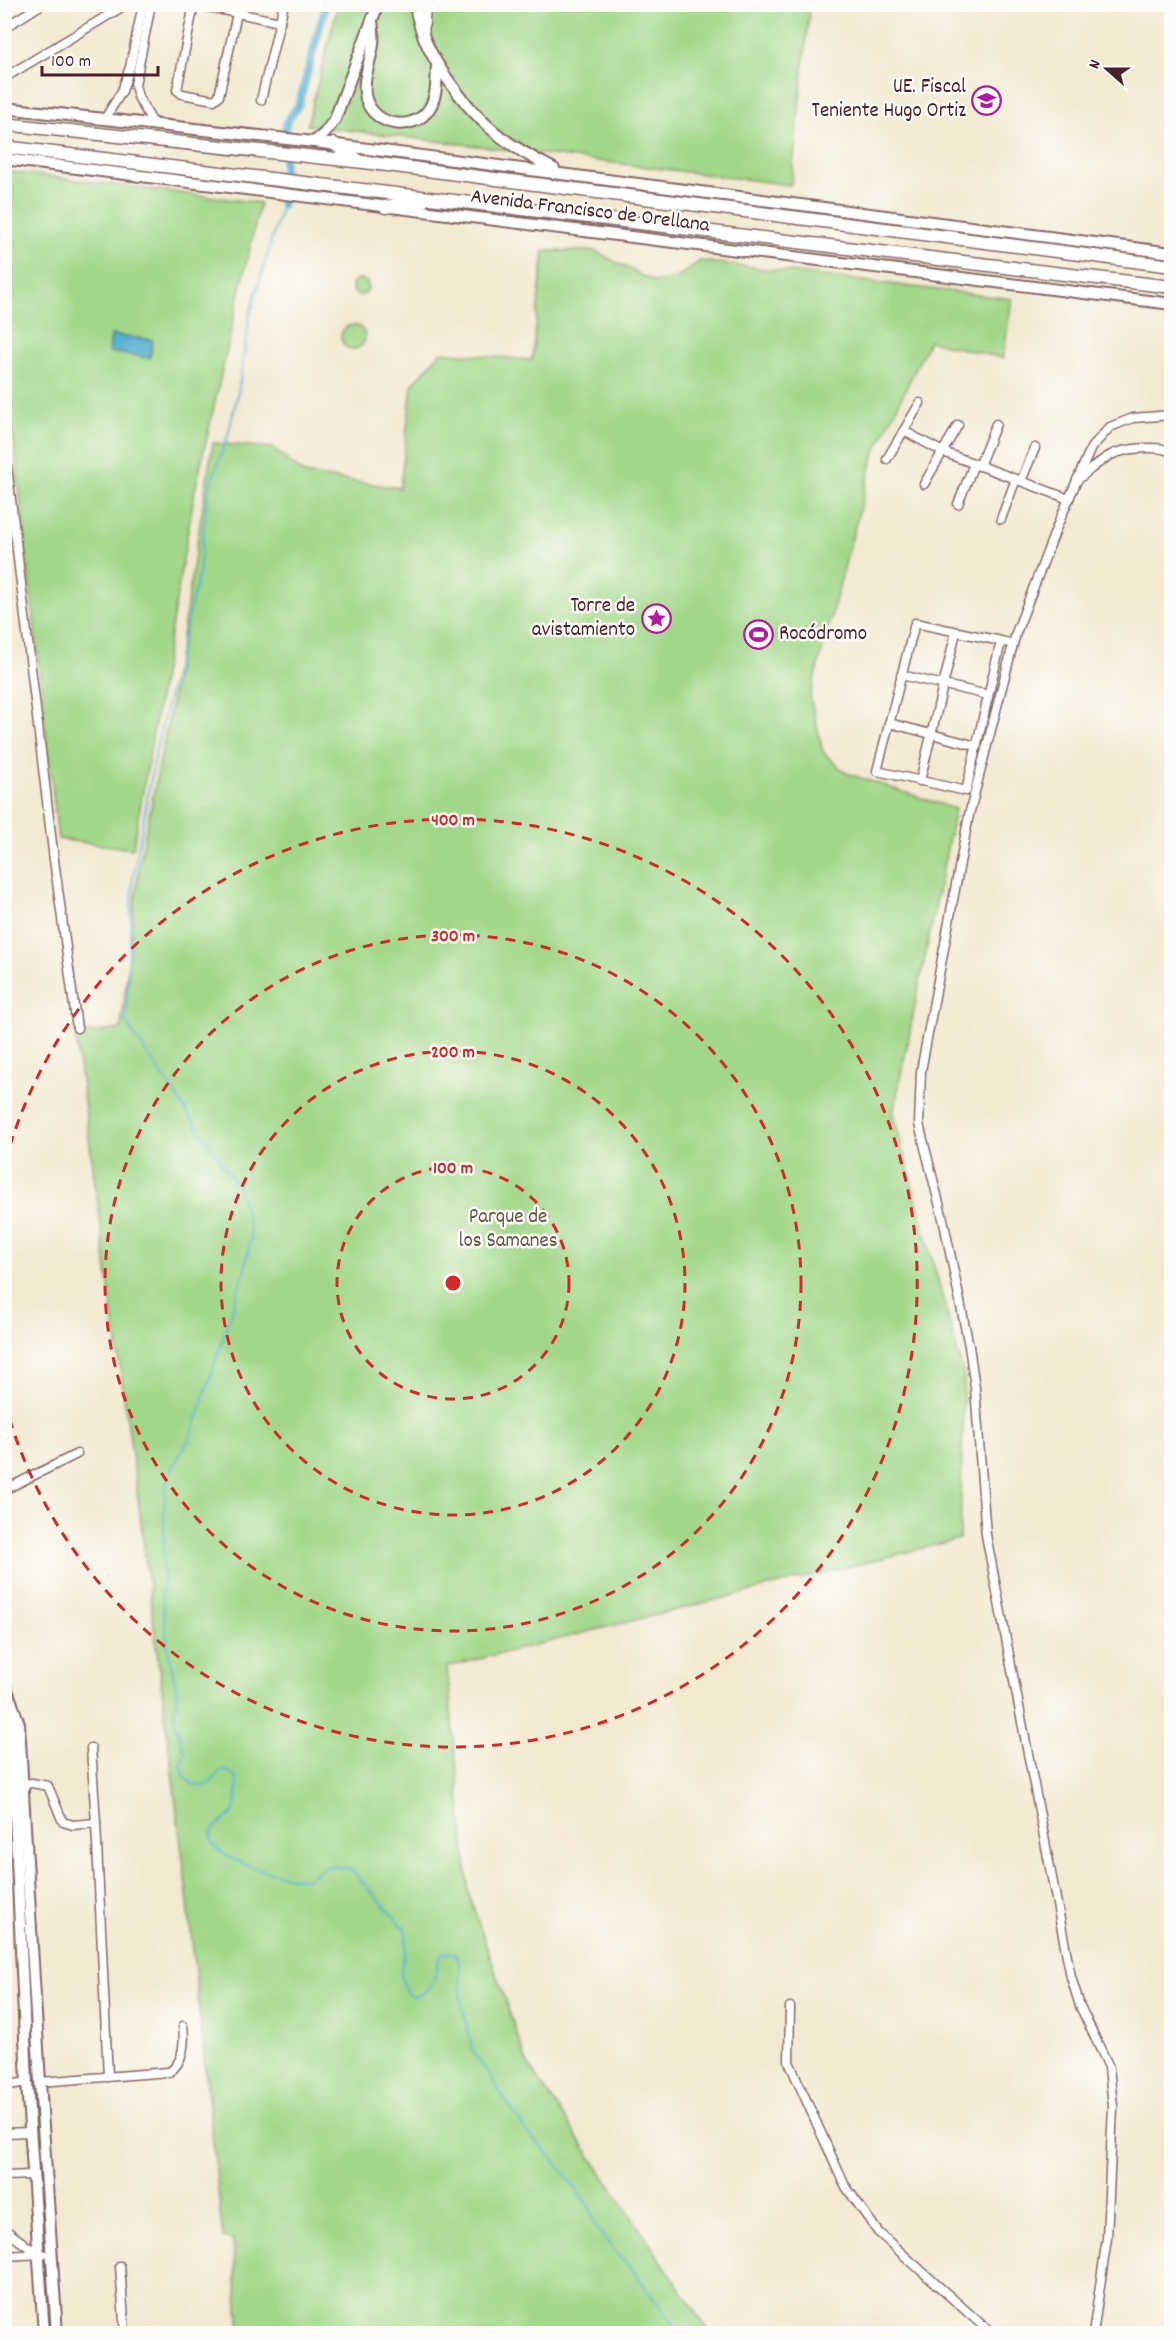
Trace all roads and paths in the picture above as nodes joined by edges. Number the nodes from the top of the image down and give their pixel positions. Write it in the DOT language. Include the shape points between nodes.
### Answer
graph roads {
  1 [pos="42,4"];
  2 [pos="127,4"];
  3 [pos="143,4"];
  4 [pos="151,4"];
  5 [pos="194,4"];
  6 [pos="284,4"];
  7 [pos="378,4"];
  8 [pos="415,4"];
  9 [pos="426,4"];
  10 [pos="238,9"];
  11 [pos="372,21"];
  12 [pos="280,22"];
  13 [pos="4,28"];
  14 [pos="423,39"];
  15 [pos="437,64"];
  16 [pos="4,78"];
  17 [pos="261,100"];
  18 [pos="4,108"];
  19 [pos="104,120"];
  20 [pos="4,124"];
  21 [pos="154,125"];
  22 [pos="309,141"];
  23 [pos="334,144"];
  24 [pos="4,147"];
  25 [pos="4,159"];
  26 [pos="364,162"];
  27 [pos="562,174"];
  28 [pos="438,199"];
  29 [pos="385,207"];
  30 [pos="1172,253"];
  31 [pos="1172,266"];
  32 [pos="1172,287"];
  33 [pos="1172,304"];
  34 [pos="920,403"];
  35 [pos="1170,417"];
  36 [pos="996,423"];
  37 [pos="958,425"];
  38 [pos="903,431"];
  39 [pos="4,441"];
  40 [pos="1035,448"];
  41 [pos="943,452"];
  42 [pos="1172,452"];
  43 [pos="887,459"];
  44 [pos="977,465"];
  45 [pos="1019,480"];
  46 [pos="1077,481"];
  47 [pos="924,484"];
  48 [pos="1069,499"];
  49 [pos="958,504"];
  50 [pos="1001,519"];
  51 [pos="956,632"];
  52 [pos="1001,641"];
  53 [pos="1013,644"];
  54 [pos="902,675"];
  55 [pos="943,685"];
  56 [pos="988,695"];
  57 [pos="889,723"];
  58 [pos="931,734"];
  59 [pos="976,746"];
  60 [pos="920,781"];
  61 [pos="78,1028"];
  62 [pos="77,1454"];
  63 [pos="4,1490"];
  64 [pos="4,1681"];
  65 [pos="4,1706"];
  66 [pos="91,1748"];
  67 [pos="11,1754"];
  68 [pos="23,1784"];
  69 [pos="96,1823"];
  70 [pos="790,2007"];
  71 [pos="183,2026"];
  72 [pos="108,2077"];
  73 [pos="27,2082"];
  74 [pos="40,2082"];
  75 [pos="4,2086"];
  76 [pos="30,2132"];
  77 [pos="4,2133"];
  78 [pos="33,2175"];
  79 [pos="4,2176"];
  80 [pos="4,2229"];
  81 [pos="51,2254"];
  82 [pos="38,2255"];
  83 [pos="4,2256"];
  84 [pos="120,2266"];
  85 [pos="44,2334"];
  86 [pos="57,2334"];
  87 [pos="125,2334"];
  88 [pos="992,2334"];
  89 [pos="1093,2334"];
  1 -- 13 [label="street"];
  2 -- 16 [label="street"];
  3 -- 19 [label="street" via="130,68 122,91"];
  4 -- 21 [label="street" via="135,85"];
  5 -- 10 [label="street"];
  5 -- 10 [label="street" via="177,88 182,94 211,100 217,98"];
  6 -- 12 [label="street"];
  7 -- 11 [label="main road"];
  8 -- 14 [label="main road"];
  9 -- 14 [label="street"];
  10 -- 12 [label="street"];
  11 -- 15 [label="main road" via="373,44 365,93 370,108 382,118 400,124 423,116 434,100"];
  11 -- 22 [label="main road" via="335,119 328,129"];
  12 -- 17 [label="street"];
  14 -- 15 [label="main road"];
  15 -- 27 [label="main road" via="480,121 511,145"];
  18 -- 19 [label="main road, Avenida Francisco de Orellana"];
  19 -- 21 [label="main road, Avenida Francisco de Orellana"];
  20 -- 26 [label="highway, Avenida Francisco de Orellana"];
  21 -- 22 [label="main road, Avenida Francisco de Orellana"];
  22 -- 23 [label="main road, Avenida Francisco de Orellana"];
  23 -- 26 [label="highway"];
  23 -- 27 [label="main road, Avenida Francisco de Orellana"];
  24 -- 28 [label="highway, Avenida Francisco de Orellana"];
  25 -- 29 [label="main road, Avenida Francisco de Orellana"];
  26 -- 31 [label="highway, Avenida Francisco de Orellana"];
  27 -- 30 [label="main road, Avenida Francisco de Orellana"];
  28 -- 29 [label="highway"];
  28 -- 32 [label="highway, Avenida Francisco de Orellana"];
  29 -- 33 [label="main road, Avenida Francisco de Orellana"];
  34 -- 38 [label="street"];
  35 -- 46 [label="street" via="1132,418 1110,428 1091,448"];
  36 -- 44 [label="street"];
  37 -- 41 [label="street"];
  38 -- 41 [label="street"];
  38 -- 43 [label="street"];
  39 -- 61 [label="street" via="55,872"];
  40 -- 45 [label="street"];
  41 -- 44 [label="street"];
  41 -- 47 [label="street"];
  42 -- 46 [label="street" via="1142,448 1113,454"];
  44 -- 45 [label="street"];
  44 -- 49 [label="street"];
  45 -- 48 [label="street"];
  45 -- 50 [label="street"];
  46 -- 48 [label="street"];
  48 -- 53 [label="street"];
  51 -- 52 [label="street"];
  51 -- 54 [label="street" via="915,623"];
  51 -- 55 [label="street"];
  52 -- 53 [label="street"];
  52 -- 56 [label="street"];
  53 -- 89 [label="street" via="969,815 921,1071 919,1124 969,1346 986,1534 1071,1977 1109,2067 1113,2106 1107,2238"];
  54 -- 55 [label="street"];
  54 -- 57 [label="street"];
  55 -- 56 [label="street"];
  55 -- 58 [label="street"];
  56 -- 59 [label="street"];
  57 -- 58 [label="street"];
  57 -- 60 [label="street" via="877,771"];
  58 -- 59 [label="street"];
  58 -- 60 [label="street"];
  59 -- 60 [label="street" via="966,791"];
  62 -- 63 [label="street"];
  64 -- 67 [label="main road" via="20,1724"];
  65 -- 67 [label="main road" via="11,1725"];
  66 -- 69 [label="street"];
  67 -- 68 [label="main road"];
  67 -- 73 [label="main road"];
  68 -- 69 [label="street" via="48,1786 63,1822"];
  68 -- 74 [label="main road"];
  69 -- 72 [label="street"];
  70 -- 88 [label="street" via="789,2062 844,2184 878,2232"];
  71 -- 72 [label="street" via="183,2051 172,2070"];
  72 -- 74 [label="street"];
  73 -- 75 [label="street"];
  73 -- 76 [label="main road"];
  74 -- 81 [label="main road"];
  76 -- 77 [label="street"];
  76 -- 78 [label="main road"];
  78 -- 79 [label="street"];
  78 -- 82 [label="main road"];
  80 -- 82 [label="street"];
  81 -- 82 [label="street"];
  81 -- 86 [label="main road"];
  82 -- 83 [label="street"];
  82 -- 85 [label="main road"];
  84 -- 87 [label="street"];
}
